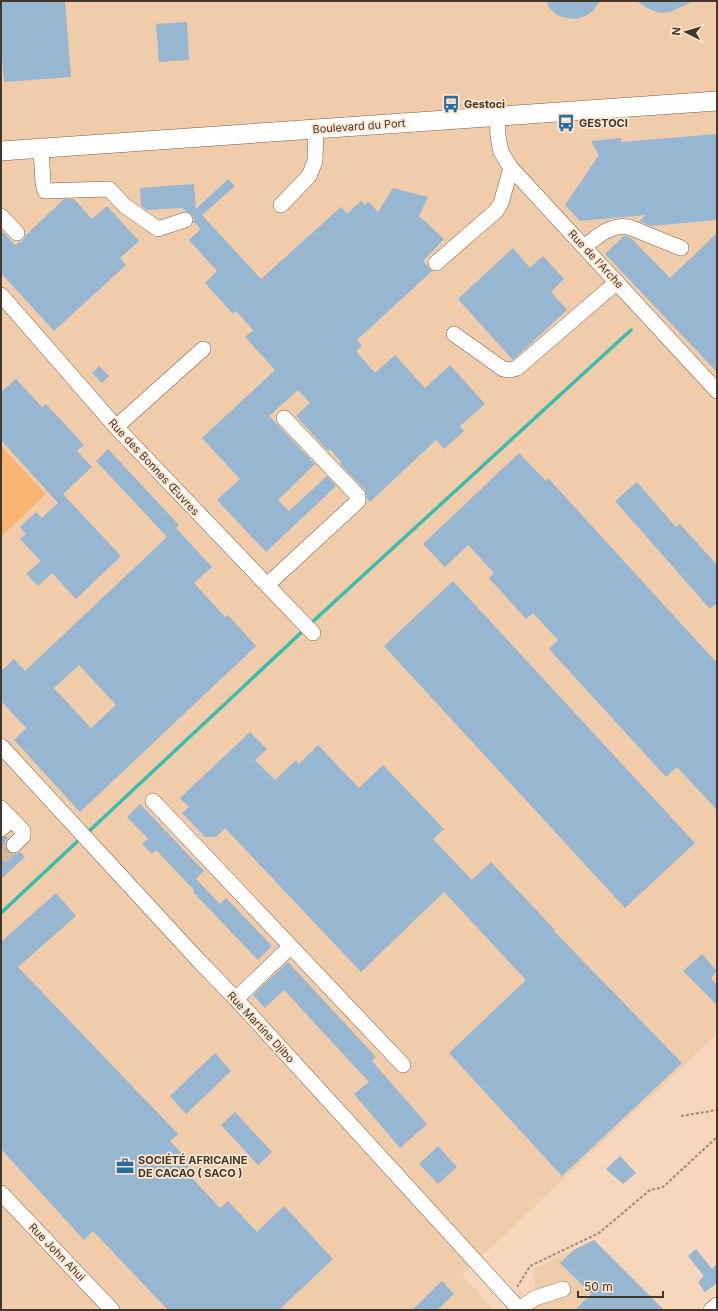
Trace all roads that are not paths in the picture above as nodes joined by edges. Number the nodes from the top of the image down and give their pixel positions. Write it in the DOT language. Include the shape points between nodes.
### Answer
graph roads {
  1 [pos="717,101"];
  2 [pos="497,116"];
  3 [pos="316,129"];
  4 [pos="41,149"];
  5 [pos="1,151"];
  6 [pos="511,168"];
  7 [pos="281,205"];
  8 [pos="1,216"];
  9 [pos="185,220"];
  10 [pos="17,233"];
  11 [pos="584,247"];
  12 [pos="681,248"];
  13 [pos="436,263"];
  14 [pos="617,282"];
  15 [pos="1,295"];
  16 [pos="454,334"];
  17 [pos="203,349"];
  18 [pos="717,391"];
  19 [pos="284,418"];
  20 [pos="116,427"];
  21 [pos="267,585"];
  22 [pos="313,633"];
  23 [pos="1,746"];
  24 [pos="153,801"];
  25 [pos="1,808"];
  26 [pos="12,819"];
  27 [pos="1,829"];
  28 [pos="19,840"];
  29 [pos="290,947"];
  30 [pos="236,999"];
  31 [pos="402,1065"];
  32 [pos="1,1193"];
  33 [pos="563,1289"];
  34 [pos="717,1305"];
  35 [pos="516,1306"];
  36 [pos="112,1310"];
  37 [pos="711,1310"];
  1 -- 2 [label="main road, Boulevard du Port"];
  2 -- 3 [label="main road, Boulevard du Port"];
  2 -- 6 [label="street, Rue de l'Arche" via="501,152"];
  3 -- 4 [label="main road, Boulevard du Port"];
  3 -- 7 [label="street" via="315,161 309,176"];
  4 -- 5 [label="main road, Boulevard du Port"];
  4 -- 9 [label="street" via="45,191 109,189 125,206 158,229"];
  6 -- 11 [label="street, Rue de l'Arche"];
  6 -- 13 [label="street" via="501,203 496,211"];
  8 -- 10 [label="street"];
  11 -- 12 [label="street" via="607,230 624,226"];
  11 -- 14 [label="street, Rue de l'Arche"];
  14 -- 16 [label="street" via="517,368 503,369"];
  14 -- 18 [label="street, Rue de l'Arche"];
  15 -- 20 [label="street, Rue des Bonnes Œuvres"];
  17 -- 20 [label="street"];
  19 -- 21 [label="street" via="358,496 358,500"];
  20 -- 21 [label="street, Rue des Bonnes Œuvres"];
  21 -- 22 [label="street, Rue des Bonnes Œuvres"];
  23 -- 30 [label="street, Rue Martine Djibo"];
  24 -- 29 [label="street"];
  25 -- 26 [label="street"];
  26 -- 27 [label="street"];
  26 -- 28 [label="street"];
  29 -- 30 [label="street"];
  29 -- 31 [label="street"];
  30 -- 35 [label="street, Rue Martine Djibo"];
  32 -- 36 [label="street, Rue John Ahui"];
  33 -- 35 [label="street"];
  34 -- 37 [label="street"];
}
